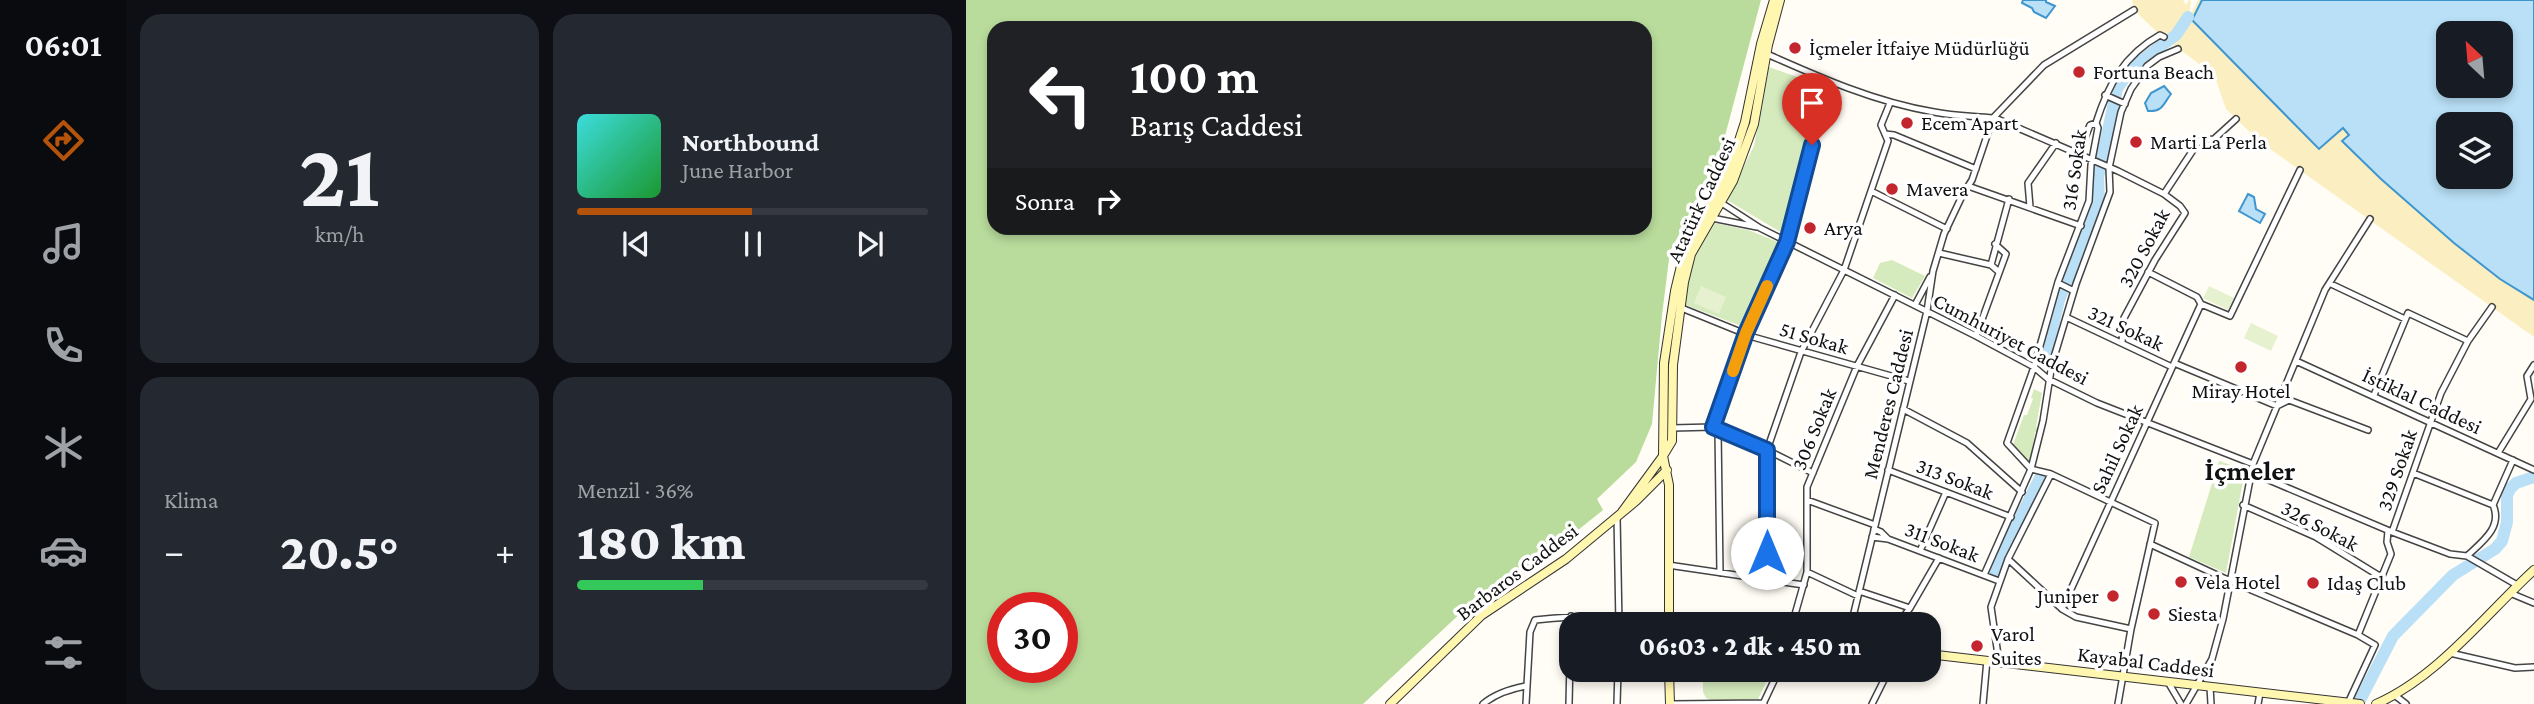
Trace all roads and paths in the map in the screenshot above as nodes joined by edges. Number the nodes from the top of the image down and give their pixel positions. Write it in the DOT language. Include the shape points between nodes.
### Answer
graph roads {
  1 [pos="1774,0"];
  2 [pos="1780,0"];
  3 [pos="2134,10"];
  4 [pos="2162,36"];
  5 [pos="2178,50"];
  6 [pos="1767,54"];
  7 [pos="1827,81"];
  8 [pos="2107,96"];
  9 [pos="1890,103"];
  10 [pos="2122,103"];
  11 [pos="1994,118"];
  12 [pos="2236,119"];
  13 [pos="2096,123"];
  14 [pos="1885,134"];
  15 [pos="2056,143"];
  16 [pos="2079,153"];
  17 [pos="2093,162"];
  18 [pos="2107,167"];
  19 [pos="1976,169"];
  20 [pos="2300,170"];
  21 [pos="1968,186"];
  22 [pos="1871,191"];
  23 [pos="2164,194"];
  24 [pos="2009,199"];
  25 [pos="1717,201"];
  26 [pos="2030,207"];
  27 [pos="1710,214"];
  28 [pos="2370,219"];
  29 [pos="2084,223"];
  30 [pos="2096,226"];
  31 [pos="1760,228"];
  32 [pos="1947,229"];
  33 [pos="1787,242"];
  34 [pos="1995,244"];
  35 [pos="1939,253"];
  36 [pos="1991,265"];
  37 [pos="1844,270"];
  38 [pos="1933,271"];
  39 [pos="1999,272"];
  40 [pos="2148,272"];
  41 [pos="2060,284"];
  42 [pos="2331,284"];
  43 [pos="2072,289"];
  44 [pos="1895,295"];
  45 [pos="2201,304"];
  46 [pos="1914,305"];
  47 [pos="1676,306"];
  48 [pos="2492,307"];
  49 [pos="1927,311"];
  50 [pos="2066,317"];
  51 [pos="2405,319"];
  52 [pos="1746,333"];
  53 [pos="1976,336"];
  54 [pos="2468,341"];
  55 [pos="2122,342"];
  56 [pos="1801,352"];
  57 [pos="2296,361"];
  58 [pos="2173,365"];
  59 [pos="2534,365"];
  60 [pos="1857,366"];
  61 [pos="2034,368"];
  62 [pos="2048,379"];
  63 [pos="1909,381"];
  64 [pos="2374,395"];
  65 [pos="2277,405"];
  66 [pos="1903,409"];
  67 [pos="2147,421"];
  68 [pos="2430,422"];
  69 [pos="1672,428"];
  70 [pos="1716,429"];
  71 [pos="2368,430"];
  72 [pos="1767,450"];
  73 [pos="2498,453"];
  74 [pos="1663,456"];
  75 [pos="2513,460"];
  76 [pos="2253,464"];
  77 [pos="2031,469"];
  78 [pos="1667,470"];
  79 [pos="1888,470"];
  80 [pos="2534,470"];
  81 [pos="1812,472"];
  82 [pos="2250,472"];
  83 [pos="2413,473"];
  84 [pos="2051,474"];
  85 [pos="1945,492"];
  86 [pos="2022,492"];
  87 [pos="1807,500"];
  88 [pos="2110,500"];
  89 [pos="2244,505"];
  90 [pos="2493,505"];
  91 [pos="1620,514"];
  92 [pos="2011,517"];
  93 [pos="1874,527"];
  94 [pos="2390,532"];
  95 [pos="1872,537"];
  96 [pos="1888,539"];
  97 [pos="2150,544"];
  98 [pos="1920,551"];
  99 [pos="2467,556"];
  100 [pos="1939,558"];
  101 [pos="2007,559"];
  102 [pos="1668,565"];
  103 [pos="2534,570"];
  104 [pos="1807,572"];
  105 [pos="1720,573"];
  106 [pos="1984,575"];
  107 [pos="2381,577"];
  108 [pos="1768,579"];
  109 [pos="1999,581"];
  110 [pos="2230,581"];
  111 [pos="1804,585"];
  112 [pos="2517,585"];
  113 [pos="2510,593"];
  114 [pos="1859,594"];
  115 [pos="2534,603"];
  116 [pos="1910,608"];
  117 [pos="2062,609"];
  118 [pos="1619,612"];
  119 [pos="1668,612"];
  120 [pos="1796,612"];
  121 [pos="1854,612"];
  122 [pos="1907,612"];
  123 [pos="1559,617"];
  124 [pos="2130,629"];
  125 [pos="2358,635"];
  126 [pos="2450,653"];
  127 [pos="1941,655"];
  128 [pos="1987,660"];
  129 [pos="1999,662"];
  130 [pos="2534,667"];
  131 [pos="2121,676"];
  132 [pos="1570,682"];
  133 [pos="1618,682"];
  134 [pos="1670,682"];
  135 [pos="1774,682"];
  136 [pos="1883,682"];
  137 [pos="2168,682"];
  138 [pos="2197,685"];
  139 [pos="1526,686"];
  140 [pos="2210,687"];
  141 [pos="2260,693"];
  142 [pos="2397,697"];
  143 [pos="1715,703"];
  144 [pos="1764,703"];
  145 [pos="2348,703"];
  146 [pos="1390,704"];
  147 [pos="1483,704"];
  148 [pos="1526,704"];
  149 [pos="1569,704"];
  150 [pos="1617,704"];
  151 [pos="1671,704"];
  152 [pos="1872,704"];
  153 [pos="1983,704"];
  154 [pos="2118,704"];
  155 [pos="2184,704"];
  156 [pos="2211,704"];
  157 [pos="2258,704"];
  158 [pos="2360,704"];
  159 [pos="2376,704"];
  160 [pos="2406,704"];
  1 -- 25 [label="street, Atatürk Caddesi" via="1745,121"];
  2 -- 6 [label="street, Atatürk Caddesi"];
  3 -- 11 [label="street" via="2044,65"];
  4 -- 8 [label="street, 316 Sokak" via="2122,66"];
  5 -- 10 [label="street" via="2147,66"];
  6 -- 7 [label="street, 320 Sokak"];
  6 -- 25 [label="street, Atatürk Caddesi" via="1754,124 1733,181"];
  7 -- 9 [label="street, 320 Sokak"];
  7 -- 33 [label="street"];
  8 -- 10 [label="street"];
  8 -- 13 [label="street, 316 Sokak"];
  9 -- 11 [label="street, 320 Sokak"];
  9 -- 14 [label="street" via="1881,125"];
  10 -- 18 [label="street"];
  11 -- 15 [label="street, 320 Sokak"];
  11 -- 19 [label="street, Menderes Caddesi"];
  12 -- 23 [label="street" via="2214,139 2199,141"];
  13 -- 16 [label="street" via="2090,125"];
  13 -- 17 [label="street, 316 Sokak"];
  14 -- 19 [label="street"];
  14 -- 22 [label="street" via="1888,141"];
  15 -- 16 [label="street, 320 Sokak"];
  15 -- 26 [label="street" via="2028,183"];
  16 -- 17 [label="street, 320 Sokak"];
  17 -- 18 [label="street, 320 Sokak"];
  17 -- 29 [label="street, 316 Sokak"];
  18 -- 23 [label="street, 320 Sokak"];
  18 -- 30 [label="street" via="2110,192"];
  19 -- 21 [label="street, Menderes Caddesi"];
  20 -- 45 [label="street" via="2230,316"];
  21 -- 24 [label="street"];
  21 -- 32 [label="street, Menderes Caddesi"];
  22 -- 32 [label="street"];
  22 -- 37 [label="street"];
  23 -- 40 [label="street, 320 Sokak" via="2185,213"];
  24 -- 26 [label="street"];
  24 -- 34 [label="street"];
  25 -- 27 [label="street, Atatürk Caddesi"];
  25 -- 31 [label="street, Cumhuriyet Caddesi"];
  26 -- 29 [label="street"];
  27 -- 31 [label="street, Cumhuriyet Caddesi"];
  27 -- 47 [label="street, Atatürk Caddesi" via="1691,254"];
  28 -- 42 [label="street"];
  29 -- 30 [label="street"];
  29 -- 41 [label="street, 316 Sokak"];
  30 -- 43 [label="street"];
  31 -- 33 [label="street, Cumhuriyet Caddesi"];
  32 -- 35 [label="street, Menderes Caddesi"];
  33 -- 37 [label="street, Cumhuriyet Caddesi"];
  33 -- 52 [label="street"];
  34 -- 36 [label="street"];
  34 -- 39 [label="street" via="2006,254"];
  35 -- 36 [label="street"];
  35 -- 38 [label="street, Menderes Caddesi"];
  36 -- 39 [label="street"];
  37 -- 44 [label="street, Cumhuriyet Caddesi"];
  37 -- 56 [label="street"];
  38 -- 46 [label="street"];
  38 -- 49 [label="street, Menderes Caddesi"];
  39 -- 53 [label="street"];
  40 -- 45 [label="street" via="2197,297"];
  40 -- 55 [label="street, 320 Sokak" via="2124,318"];
  41 -- 43 [label="street"];
  41 -- 61 [label="street, 316 Sokak"];
  42 -- 51 [label="street"];
  42 -- 57 [label="street"];
  43 -- 50 [label="street"];
  44 -- 46 [label="street, Cumhuriyet Caddesi"];
  44 -- 60 [label="street, 306 Sokak"];
  45 -- 58 [label="street, Sahil Sokak"];
  46 -- 49 [label="street, Cumhuriyet Caddesi"];
  47 -- 52 [label="street, 51 Sokak"];
  47 -- 69 [label="street, Atatürk Caddesi"];
  47 -- 74 [label="street, Atatürk Caddesi" via="1664,363"];
  48 -- 54 [label="street, 329 Sokak"];
  49 -- 53 [label="street, Cumhuriyet Caddesi"];
  49 -- 63 [label="street, Menderes Caddesi"];
  50 -- 55 [label="street, 321 Sokak"];
  50 -- 62 [label="street"];
  51 -- 54 [label="street" via="2408,313"];
  51 -- 64 [label="street"];
  52 -- 56 [label="street, 51 Sokak"];
  52 -- 70 [label="street"];
  53 -- 61 [label="street, Cumhuriyet Caddesi"];
  54 -- 68 [label="street, 329 Sokak"];
  55 -- 58 [label="street, 321 Sokak"];
  56 -- 60 [label="street, 51 Sokak"];
  56 -- 72 [label="street"];
  57 -- 64 [label="street, İstiklal Caddesi"];
  57 -- 65 [label="street"];
  58 -- 65 [label="street, 321 Sokak"];
  58 -- 67 [label="street, Sahil Sokak"];
  59 -- 73 [label="street" via="2527,376 2531,399"];
  60 -- 63 [label="street, 51 Sokak"];
  60 -- 81 [label="street, 306 Sokak"];
  61 -- 62 [label="street, Cumhuriyet Caddesi"];
  61 -- 77 [label="street, 316 Sokak" via="2007,443"];
  62 -- 67 [label="street, Cumhuriyet Caddesi"];
  62 -- 77 [label="street"];
  63 -- 66 [label="street, Menderes Caddesi"];
  64 -- 68 [label="street, İstiklal Caddesi"];
  65 -- 71 [label="street, 321 Sokak" via="2289,400"];
  65 -- 76 [label="street"];
  66 -- 79 [label="street, Menderes Caddesi"];
  66 -- 86 [label="street" via="1967,443"];
  67 -- 76 [label="street, Cumhuriyet Caddesi"];
  67 -- 88 [label="street, Sahil Sokak"];
  68 -- 73 [label="street, İstiklal Caddesi"];
  68 -- 83 [label="street, 329 Sokak"];
  69 -- 70 [label="street"];
  69 -- 74 [label="street, Atatürk Caddesi" via="1672,441"];
  70 -- 72 [label="street"];
  70 -- 105 [label="street"];
  72 -- 81 [label="street"];
  72 -- 108 [label="street"];
  73 -- 75 [label="street, İstiklal Caddesi"];
  74 -- 78 [label="street, Atatürk Caddesi"];
  74 -- 91 [label="street, Atatürk Caddesi"];
  75 -- 80 [label="street, İstiklal Caddesi"];
  75 -- 90 [label="street"];
  76 -- 82 [label="street"];
  77 -- 84 [label="street"];
  77 -- 86 [label="street"];
  78 -- 91 [label="street, Barbaros Caddesi"];
  78 -- 102 [label="street, Atatürk Caddesi"];
  79 -- 85 [label="street, 313 Sokak"];
  79 -- 93 [label="street, Menderes Caddesi"];
  81 -- 87 [label="street, 306 Sokak"];
  82 -- 89 [label="street"];
  82 -- 94 [label="street"];
  83 -- 90 [label="street"];
  83 -- 94 [label="street, 329 Sokak"];
  84 -- 88 [label="street"];
  84 -- 101 [label="street"];
  85 -- 92 [label="street, 313 Sokak"];
  85 -- 98 [label="street"];
  86 -- 92 [label="street"];
  87 -- 93 [label="street"];
  87 -- 104 [label="street, 306 Sokak"];
  88 -- 97 [label="street" via="2155,523"];
  88 -- 117 [label="street, Sahil Sokak"];
  89 -- 107 [label="street, 326 Sokak" via="2316,537"];
  89 -- 110 [label="street"];
  90 -- 99 [label="street" via="2495,524"];
  91 -- 118 [label="street"];
  91 -- 146 [label="street, Barbaros Caddesi" via="1566,559 1482,615"];
  92 -- 106 [label="street"];
  93 -- 95 [label="street, Menderes Caddesi"];
  93 -- 96 [label="street"];
  94 -- 99 [label="street"];
  94 -- 107 [label="street, 329 Sokak" via="2391,554"];
  95 -- 96 [label="street"];
  95 -- 114 [label="street, Menderes Caddesi"];
  96 -- 98 [label="street, 311 Sokak"];
  97 -- 110 [label="street"];
  97 -- 124 [label="street"];
  98 -- 100 [label="street, 311 Sokak"];
  99 -- 112 [label="street"];
  100 -- 106 [label="street, 311 Sokak"];
  100 -- 116 [label="street"];
  101 -- 109 [label="street"];
  101 -- 117 [label="street"];
  102 -- 105 [label="street"];
  102 -- 119 [label="street, Atatürk Caddesi"];
  103 -- 112 [label="street"];
  104 -- 111 [label="street, 306 Sokak"];
  104 -- 114 [label="street"];
  105 -- 108 [label="street"];
  106 -- 109 [label="street, 311 Sokak"];
  107 -- 125 [label="street, 329 Sokak"];
  108 -- 111 [label="street"];
  109 -- 129 [label="street" via="1991,607"];
  110 -- 125 [label="street"];
  110 -- 138 [label="street" via="2212,659"];
  111 -- 120 [label="street, 306 Sokak"];
  112 -- 113 [label="street"];
  113 -- 115 [label="street"];
  113 -- 126 [label="street"];
  114 -- 116 [label="street"];
  114 -- 121 [label="street, Menderes Caddesi"];
  116 -- 122 [label="street"];
  117 -- 124 [label="street" via="2076,617"];
  123 -- 139 [label="street" via="1535,620"];
  124 -- 131 [label="street"];
  125 -- 145 [label="street" via="2375,645"];
  126 -- 130 [label="street" via="2515,668"];
  126 -- 159 [label="street"];
  127 -- 128 [label="street, Kayabal Caddesi"];
  128 -- 129 [label="street, Kayabal Caddesi"];
  128 -- 153 [label="street"];
  129 -- 131 [label="street, Kayabal Caddesi"];
  131 -- 137 [label="street, Kayabal Caddesi"];
  131 -- 154 [label="street"];
  132 -- 149 [label="street"];
  133 -- 150 [label="street"];
  134 -- 151 [label="street"];
  135 -- 144 [label="street"];
  136 -- 152 [label="street"];
  137 -- 138 [label="street, Kayabal Caddesi"];
  137 -- 155 [label="street"];
  138 -- 140 [label="street, Kayabal Caddesi"];
  138 -- 155 [label="street"];
  139 -- 147 [label="street"];
  139 -- 148 [label="street"];
  140 -- 141 [label="street, Kayabal Caddesi"];
  140 -- 156 [label="street"];
  141 -- 145 [label="street, Kayabal Caddesi"];
  141 -- 157 [label="street"];
  142 -- 160 [label="street"];
  143 -- 144 [label="street"];
  143 -- 151 [label="street"];
  145 -- 158 [label="street, Kayabal Caddesi"];
}
